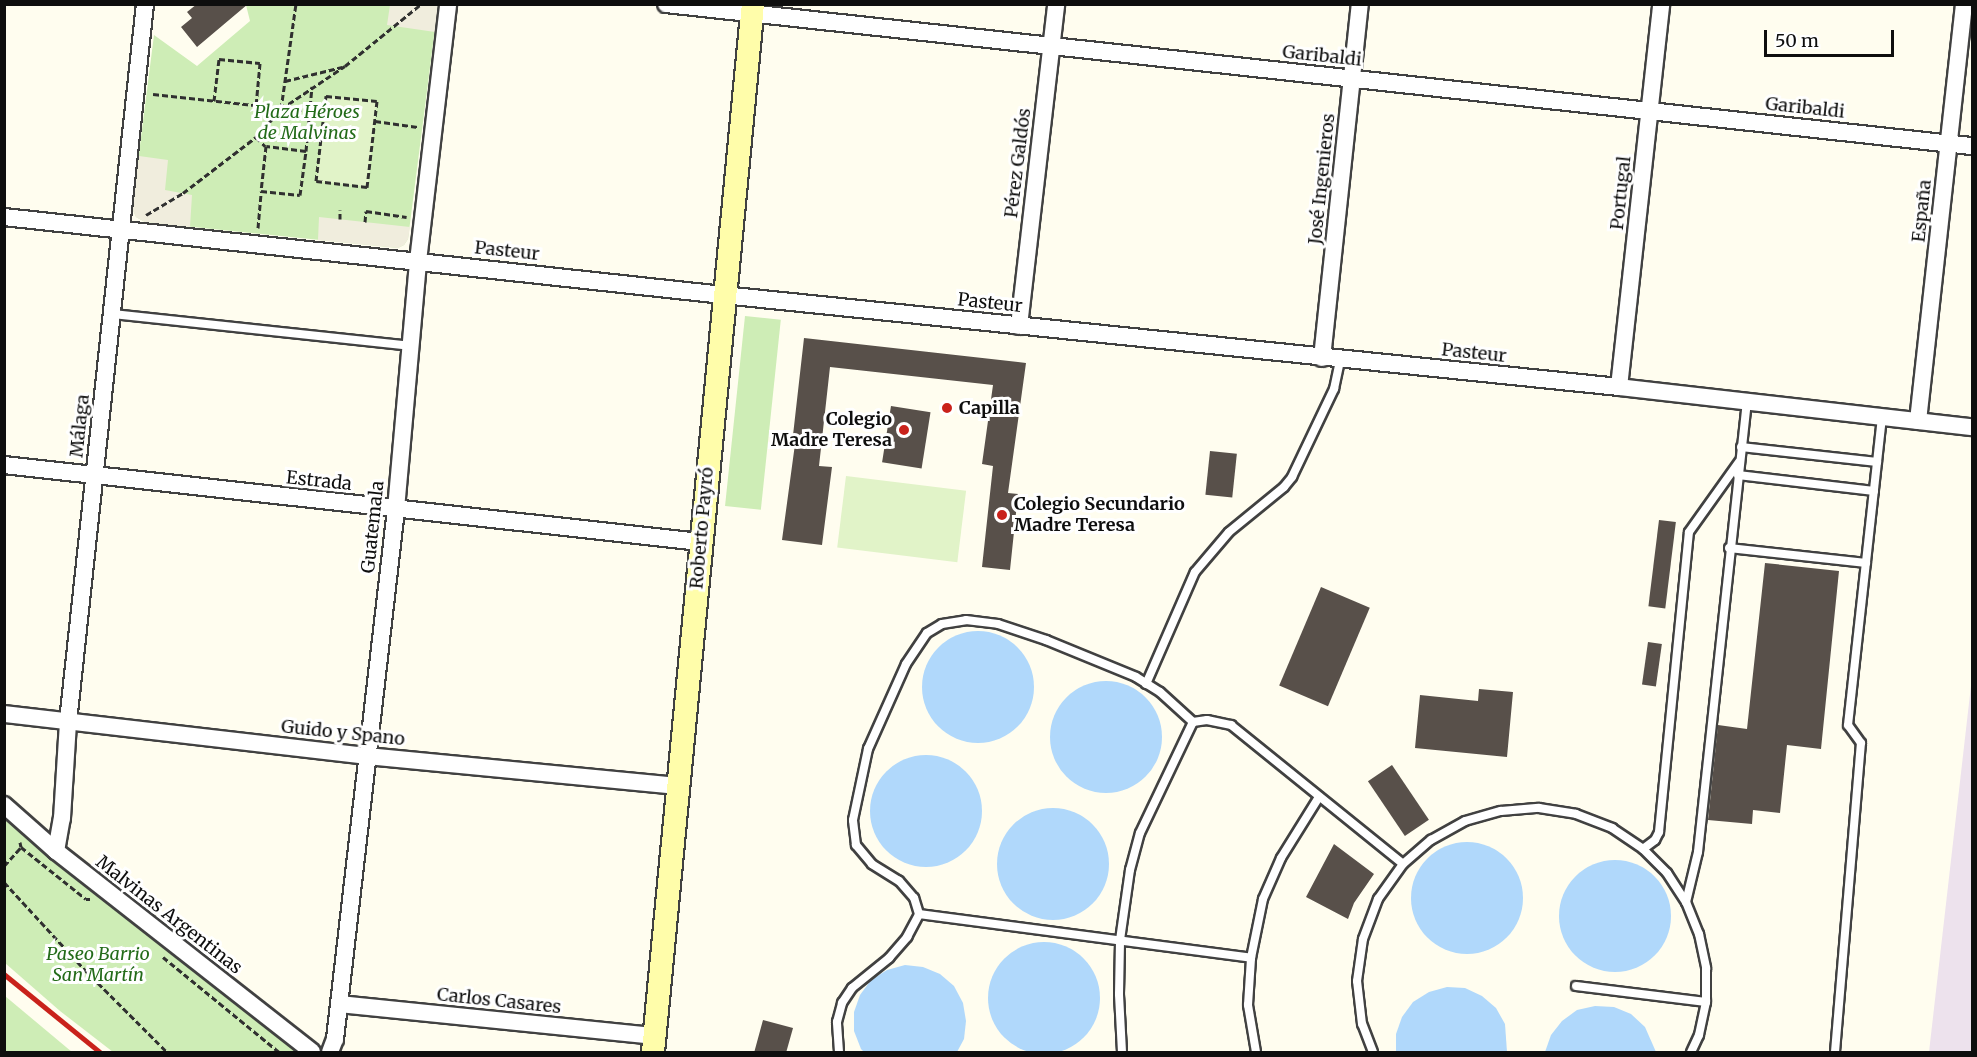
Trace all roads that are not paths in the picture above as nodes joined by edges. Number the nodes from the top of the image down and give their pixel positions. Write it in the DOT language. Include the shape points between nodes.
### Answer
graph roads {
  1 [pos="145,4"];
  2 [pos="448,4"];
  3 [pos="666,4"];
  4 [pos="1056,4"];
  5 [pos="1360,4"];
  6 [pos="1661,4"];
  7 [pos="1964,4"];
  8 [pos="752,9"];
  9 [pos="1051,46"];
  10 [pos="1352,79"];
  11 [pos="1650,111"];
  12 [pos="1949,143"];
  13 [pos="1972,146"];
  14 [pos="4,217"];
  15 [pos="122,229"];
  16 [pos="418,261"];
  17 [pos="723,295"];
  18 [pos="112,314"];
  19 [pos="1019,326"];
  20 [pos="410,346"];
  21 [pos="1322,358"];
  22 [pos="1340,360"];
  23 [pos="1619,387"];
  24 [pos="1747,402"];
  25 [pos="1882,417"];
  26 [pos="1918,421"];
  27 [pos="1972,427"];
  28 [pos="1742,447"];
  29 [pos="1740,461"];
  30 [pos="1877,462"];
  31 [pos="4,465"];
  32 [pos="94,475"];
  33 [pos="1738,475"];
  34 [pos="1874,491"];
  35 [pos="396,509"];
  36 [pos="700,542"];
  37 [pos="1730,548"];
  38 [pos="1866,563"];
  39 [pos="1146,684"];
  40 [pos="4,714"];
  41 [pos="68,722"];
  42 [pos="1193,722"];
  43 [pos="367,756"];
  44 [pos="678,786"];
  45 [pos="1319,797"];
  46 [pos="4,805"];
  47 [pos="1643,849"];
  48 [pos="56,851"];
  49 [pos="1403,864"];
  50 [pos="1686,902"];
  51 [pos="919,914"];
  52 [pos="1120,940"];
  53 [pos="1251,958"];
  54 [pos="1576,986"];
  55 [pos="1706,1002"];
  56 [pos="339,1004"];
  57 [pos="654,1044"];
  58 [pos="312,1053"];
  59 [pos="330,1053"];
  60 [pos="839,1053"];
  61 [pos="1122,1053"];
  62 [pos="1256,1053"];
  63 [pos="1373,1053"];
  64 [pos="1691,1053"];
  65 [pos="1835,1053"];
  1 -- 15 [label="street, Málaga"];
  2 -- 16 [label="street, Guatemala"];
  3 -- 8 [label="street, Garibaldi"];
  4 -- 9 [label="street, Pérez Galdós"];
  5 -- 10 [label="street, José Ingenieros"];
  6 -- 11 [label="street, Portugal"];
  7 -- 12 [label="street, España"];
  8 -- 9 [label="street, Garibaldi"];
  8 -- 17 [label="street, Roberto Payró"];
  9 -- 10 [label="street, Garibaldi"];
  9 -- 19 [label="street, Pérez Galdós"];
  10 -- 11 [label="street, Garibaldi"];
  10 -- 21 [label="street, José Ingenieros"];
  11 -- 12 [label="street, Garibaldi"];
  11 -- 23 [label="street, Portugal"];
  12 -- 13 [label="street, Garibaldi"];
  12 -- 26 [label="street, España"];
  14 -- 15 [label="street, Pasteur"];
  15 -- 16 [label="street, Pasteur"];
  15 -- 18 [label="street, Málaga"];
  16 -- 17 [label="street, Pasteur"];
  16 -- 20 [label="street, Guatemala"];
  17 -- 19 [label="street, Pasteur"];
  17 -- 36 [label="street, Roberto Payró"];
  18 -- 20 [label="lane"];
  18 -- 32 [label="street, Málaga"];
  19 -- 21 [label="street, Pasteur"];
  20 -- 35 [label="street, Guatemala"];
  21 -- 22 [label="street, Pasteur"];
  22 -- 23 [label="street, Pasteur"];
  22 -- 39 [label="lane" via="1334,389 1292,477 1229,532 1195,572"];
  23 -- 24 [label="street, Pasteur"];
  24 -- 25 [label="street, Pasteur"];
  24 -- 28 [label="lane"];
  25 -- 26 [label="street, Pasteur"];
  25 -- 30 [label="lane"];
  26 -- 27 [label="street, Pasteur"];
  28 -- 29 [label="lane"];
  28 -- 30 [label="lane"];
  29 -- 33 [label="lane"];
  29 -- 47 [label="lane" via="1689,532 1659,832"];
  30 -- 34 [label="lane"];
  31 -- 32 [label="street, Estrada"];
  32 -- 35 [label="street, Estrada"];
  32 -- 41 [label="street, Málaga"];
  33 -- 34 [label="lane"];
  33 -- 37 [label="lane"];
  34 -- 38 [label="lane"];
  35 -- 36 [label="street, Estrada"];
  35 -- 43 [label="street, Guatemala"];
  36 -- 44 [label="street, Roberto Payró"];
  37 -- 38 [label="lane"];
  37 -- 50 [label="lane" via="1698,852"];
  38 -- 65 [label="lane" via="1848,725 1861,743"];
  39 -- 42 [label="lane"];
  39 -- 51 [label="lane" via="1046,640 998,624 966,620 942,624 927,633 906,664 868,749 853,820 855,845 872,864 899,880 915,898"];
  40 -- 41 [label="street, Guido y Spano"];
  41 -- 43 [label="street, Guido y Spano"];
  41 -- 48 [label="street, Málaga"];
  42 -- 45 [label="lane" via="1207,720 1231,725"];
  42 -- 52 [label="lane" via="1140,832"];
  43 -- 44 [label="street, Guido y Spano"];
  43 -- 56 [label="street, Guatemala"];
  44 -- 57 [label="street, Roberto Payró"];
  45 -- 49 [label="lane"];
  45 -- 53 [label="lane" via="1281,858 1263,900"];
  46 -- 48 [label="street, Malvinas Argentinas"];
  47 -- 49 [label="lane" via="1612,828 1576,814 1539,808 1501,811 1465,821 1431,840"];
  47 -- 50 [label="lane" via="1667,873"];
  48 -- 58 [label="street, Malvinas Argentinas"];
  49 -- 63 [label="lane" via="1378,899 1363,939 1357,981 1362,1024"];
  50 -- 55 [label="lane" via="1699,934 1706,968"];
  51 -- 52 [label="lane"];
  51 -- 60 [label="lane" via="908,937 852,988 842,1003 837,1022"];
  52 -- 53 [label="lane"];
  52 -- 61 [label="lane"];
  53 -- 62 [label="lane" via="1248,1005"];
  54 -- 55 [label="lane"];
  55 -- 64 [label="lane"];
  56 -- 57 [label="street, Carlos Casares"];
  56 -- 59 [label="street, Guatemala"];
}
